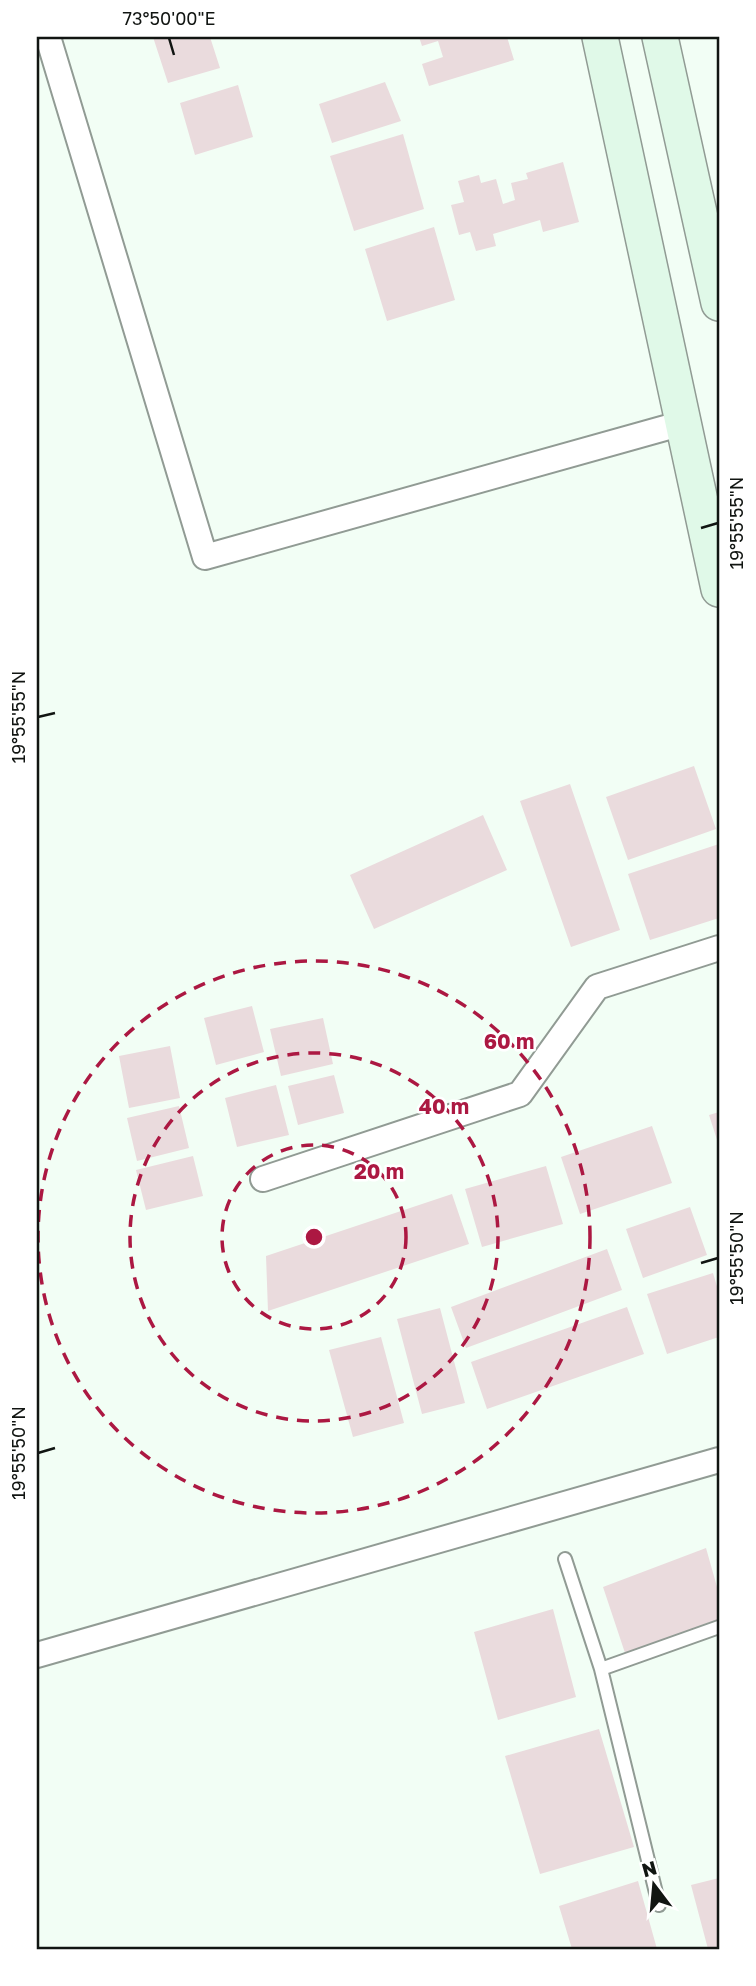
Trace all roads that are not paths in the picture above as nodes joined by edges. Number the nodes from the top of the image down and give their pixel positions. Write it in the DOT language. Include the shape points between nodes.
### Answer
graph roads {
  1 [pos="48,37"];
  2 [pos="600,37"];
  3 [pos="660,37"];
  4 [pos="719,303"];
  5 [pos="683,423"];
  6 [pos="719,589"];
  7 [pos="719,948"];
  8 [pos="263,1179"];
  9 [pos="719,1460"];
  10 [pos="565,1559"];
  11 [pos="719,1627"];
  12 [pos="37,1655"];
  13 [pos="601,1669"];
  14 [pos="659,1905"];
  1 -- 5 [label="street" via="205,557"];
  2 -- 5 [label="main road"];
  3 -- 4 [label="main road"];
  5 -- 6 [label="main road"];
  7 -- 8 [label="street" via="597,986 520,1094"];
  9 -- 12 [label="street"];
  10 -- 13 [label="lane"];
  11 -- 13 [label="lane"];
  13 -- 14 [label="lane"];
}
